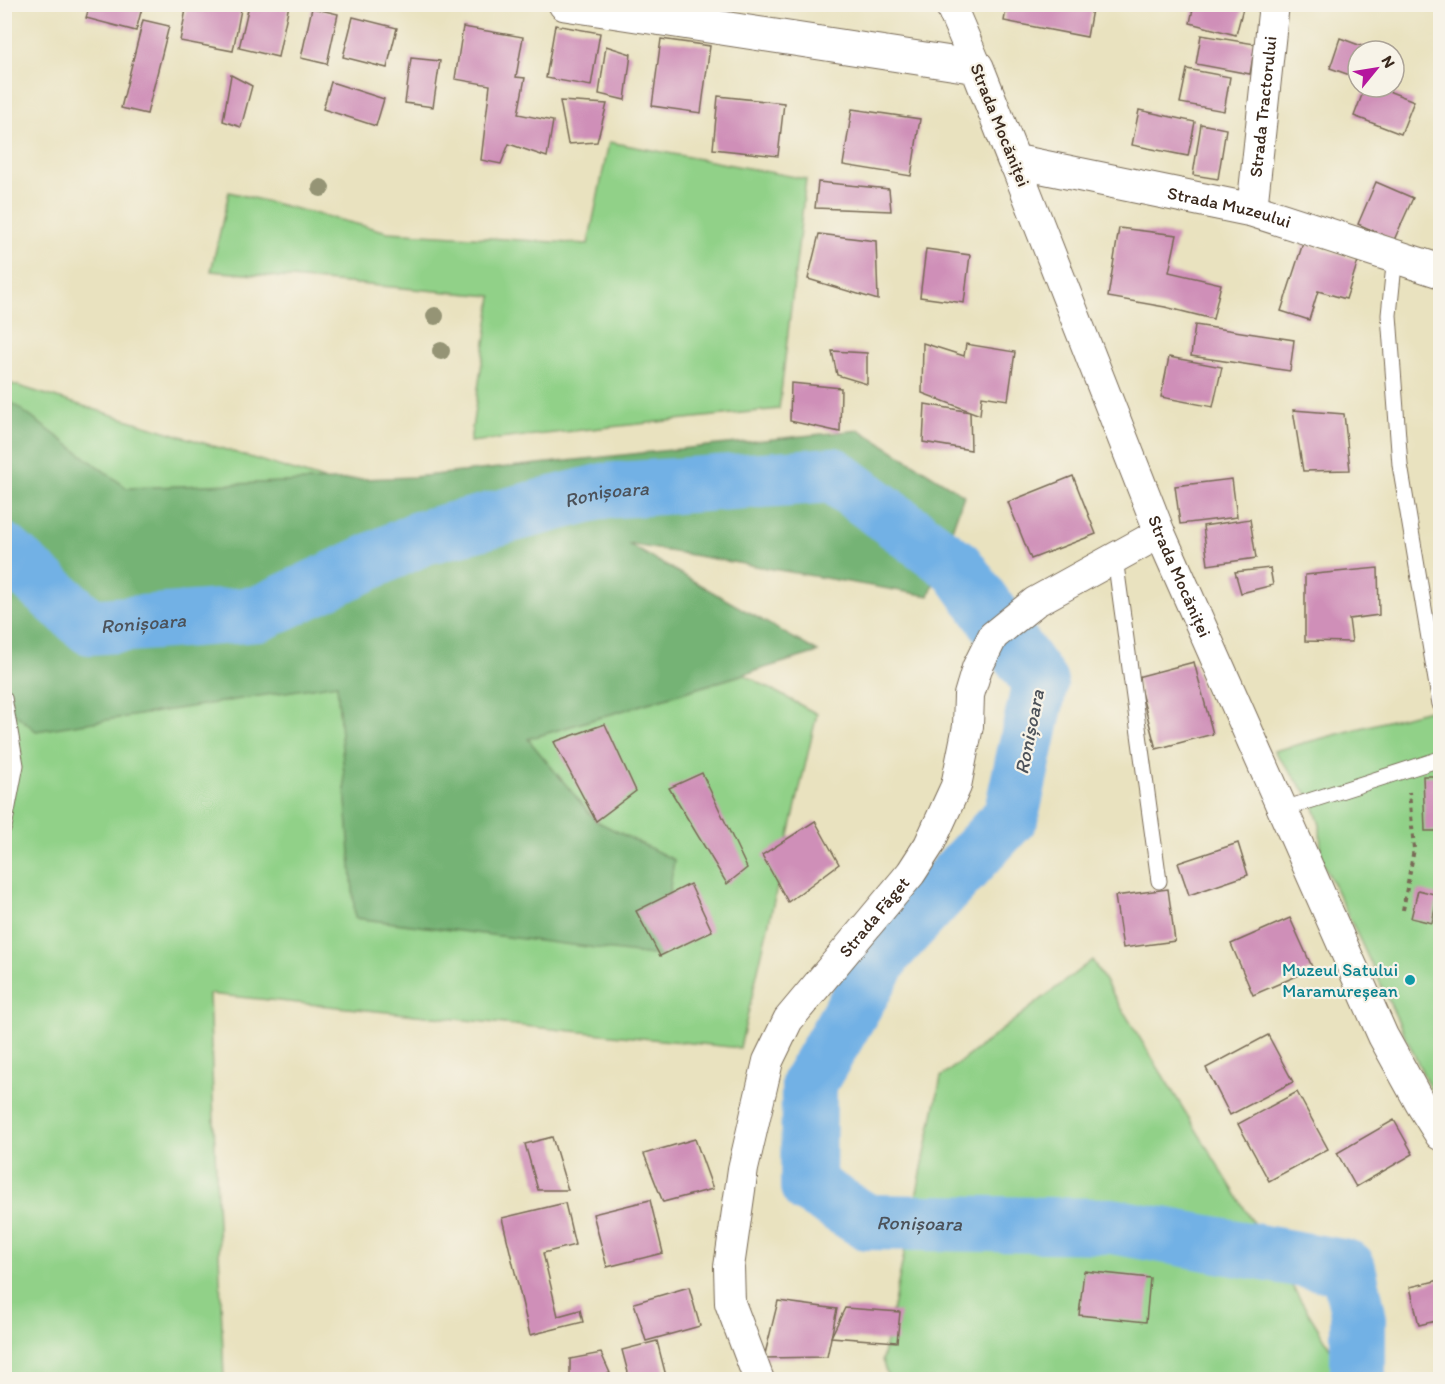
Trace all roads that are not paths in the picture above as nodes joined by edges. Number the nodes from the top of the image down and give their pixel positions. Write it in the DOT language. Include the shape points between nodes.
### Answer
graph roads {
  1 [pos="566,4"];
  2 [pos="950,4"];
  3 [pos="1274,4"];
  4 [pos="977,67"];
  5 [pos="1014,161"];
  6 [pos="1252,210"];
  7 [pos="1395,255"];
  8 [pos="1440,271"];
  9 [pos="1160,534"];
  10 [pos="1115,558"];
  11 [pos="4,698"];
  12 [pos="1440,704"];
  13 [pos="1440,759"];
  14 [pos="1284,809"];
  15 [pos="4,827"];
  16 [pos="1159,881"];
  17 [pos="1440,1135"];
  18 [pos="759,1380"];
  1 -- 4 [label="street"];
  2 -- 4 [label="street, Strada Mocăniței"];
  3 -- 6 [label="street, Strada Tractorului"];
  4 -- 5 [label="street, Strada Mocăniței"];
  5 -- 6 [label="street, Strada Muzeului"];
  5 -- 9 [label="street, Strada Mocăniței"];
  6 -- 7 [label="street, Strada Muzeului"];
  7 -- 8 [label="street, Strada Muzeului"];
  7 -- 12 [label="lane" via="1389,315 1400,465"];
  9 -- 10 [label="street, Strada Făget"];
  9 -- 14 [label="street, Strada Mocăniței"];
  10 -- 16 [label="lane"];
  10 -- 18 [label="street, Strada Făget" via="1035,602 993,636 969,695 968,726 956,786 929,845 911,873 788,1020 768,1061 743,1168 729,1268 730,1303"];
  11 -- 15 [label="lane" via="16,765"];
  13 -- 14 [label="lane"];
  14 -- 17 [label="street, Strada Mocăniței" via="1383,1036"];
}
